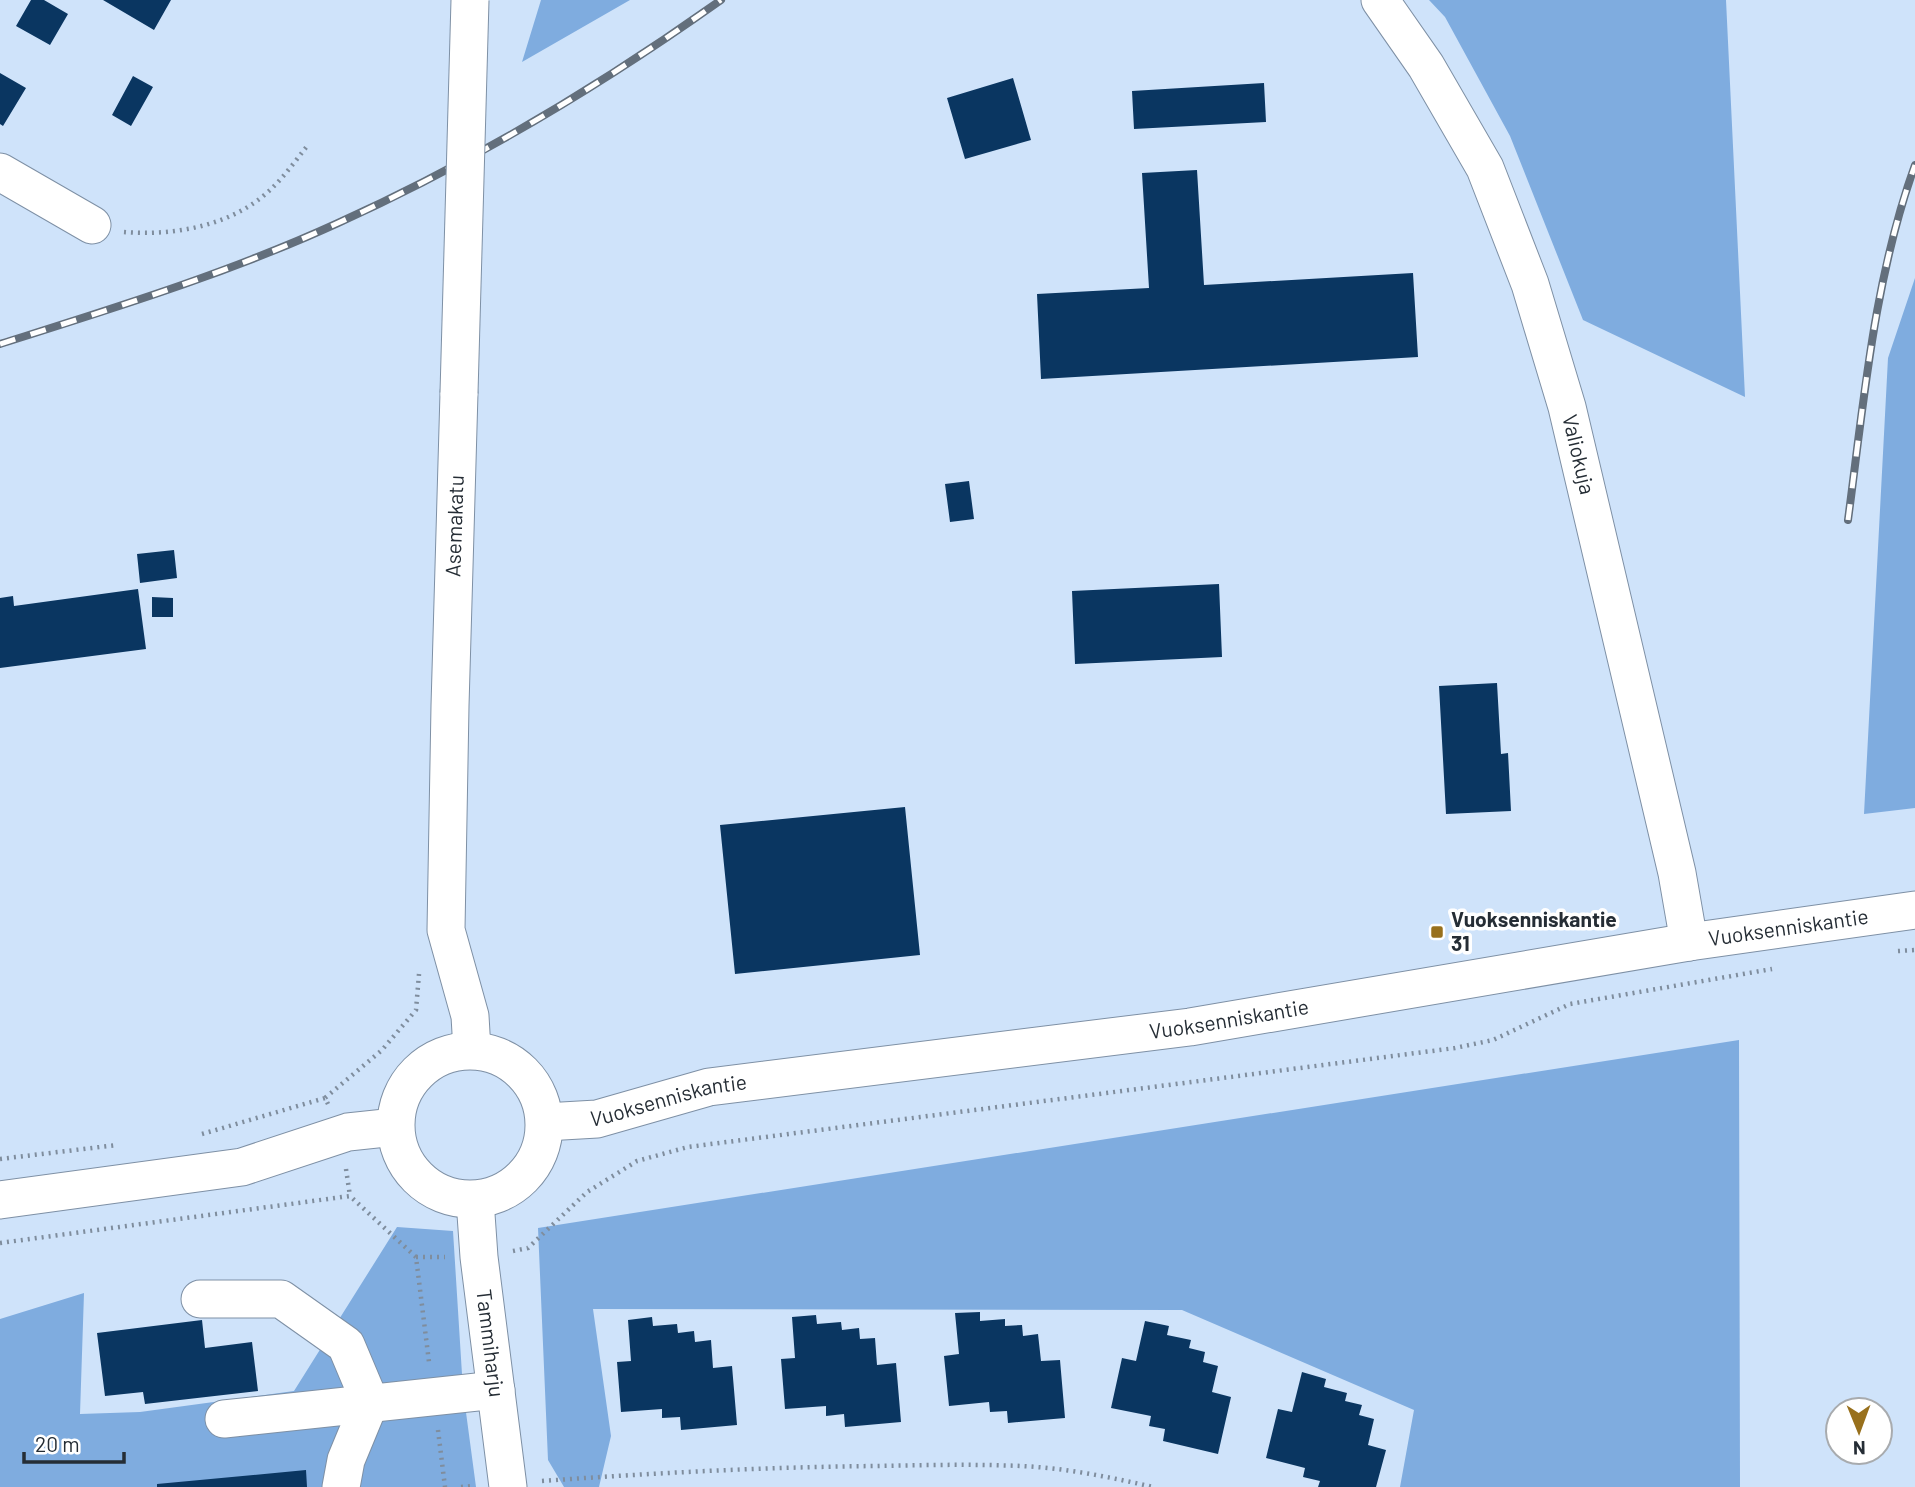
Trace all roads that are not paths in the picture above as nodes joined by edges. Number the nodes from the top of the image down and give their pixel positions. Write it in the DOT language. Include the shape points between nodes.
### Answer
graph roads {
  1 [pos="470,0"];
  2 [pos="1380,0"];
  3 [pos="0,172"];
  4 [pos="92,225"];
  5 [pos="1904,912"];
  6 [pos="1689,942"];
  7 [pos="472,1050"];
  8 [pos="545,1122"];
  9 [pos="395,1127"];
  10 [pos="0,1200"];
  11 [pos="475,1200"];
  12 [pos="200,1299"];
  13 [pos="496,1390"];
  14 [pos="370,1402"];
  15 [pos="224,1419"];
  16 [pos="508,1485"];
  17 [pos="341,1487"];
  1 -- 7 [label="street, Asemakatu, bridge" via="446,930 470,1016"];
  2 -- 6 [label="street, Valiokuja" via="1426,66 1485,168 1530,284 1567,407 1677,873"];
  3 -- 4 [label="street"];
  5 -- 6 [label="street, Vuoksenniskantie"];
  6 -- 8 [label="street, Vuoksenniskantie" via="1190,1027 709,1087 597,1119"];
  7 -- 8 [label="street" via="494,1053 514,1063 541,1099"];
  7 -- 9 [label="street" via="442,1055 417,1072 400,1097"];
  8 -- 11 [label="street" via="541,1150 526,1175 503,1192"];
  9 -- 10 [label="street" via="342,1133 242,1167"];
  9 -- 11 [label="street" via="399,1150 420,1180 451,1197"];
  11 -- 13 [label="street, Tammiharju"];
  12 -- 14 [label="street" via="281,1299 346,1345"];
  13 -- 14 [label="street"];
  13 -- 16 [label="street, Tammiharju"];
  14 -- 15 [label="street"];
  14 -- 17 [label="street" via="346,1460"];
}
